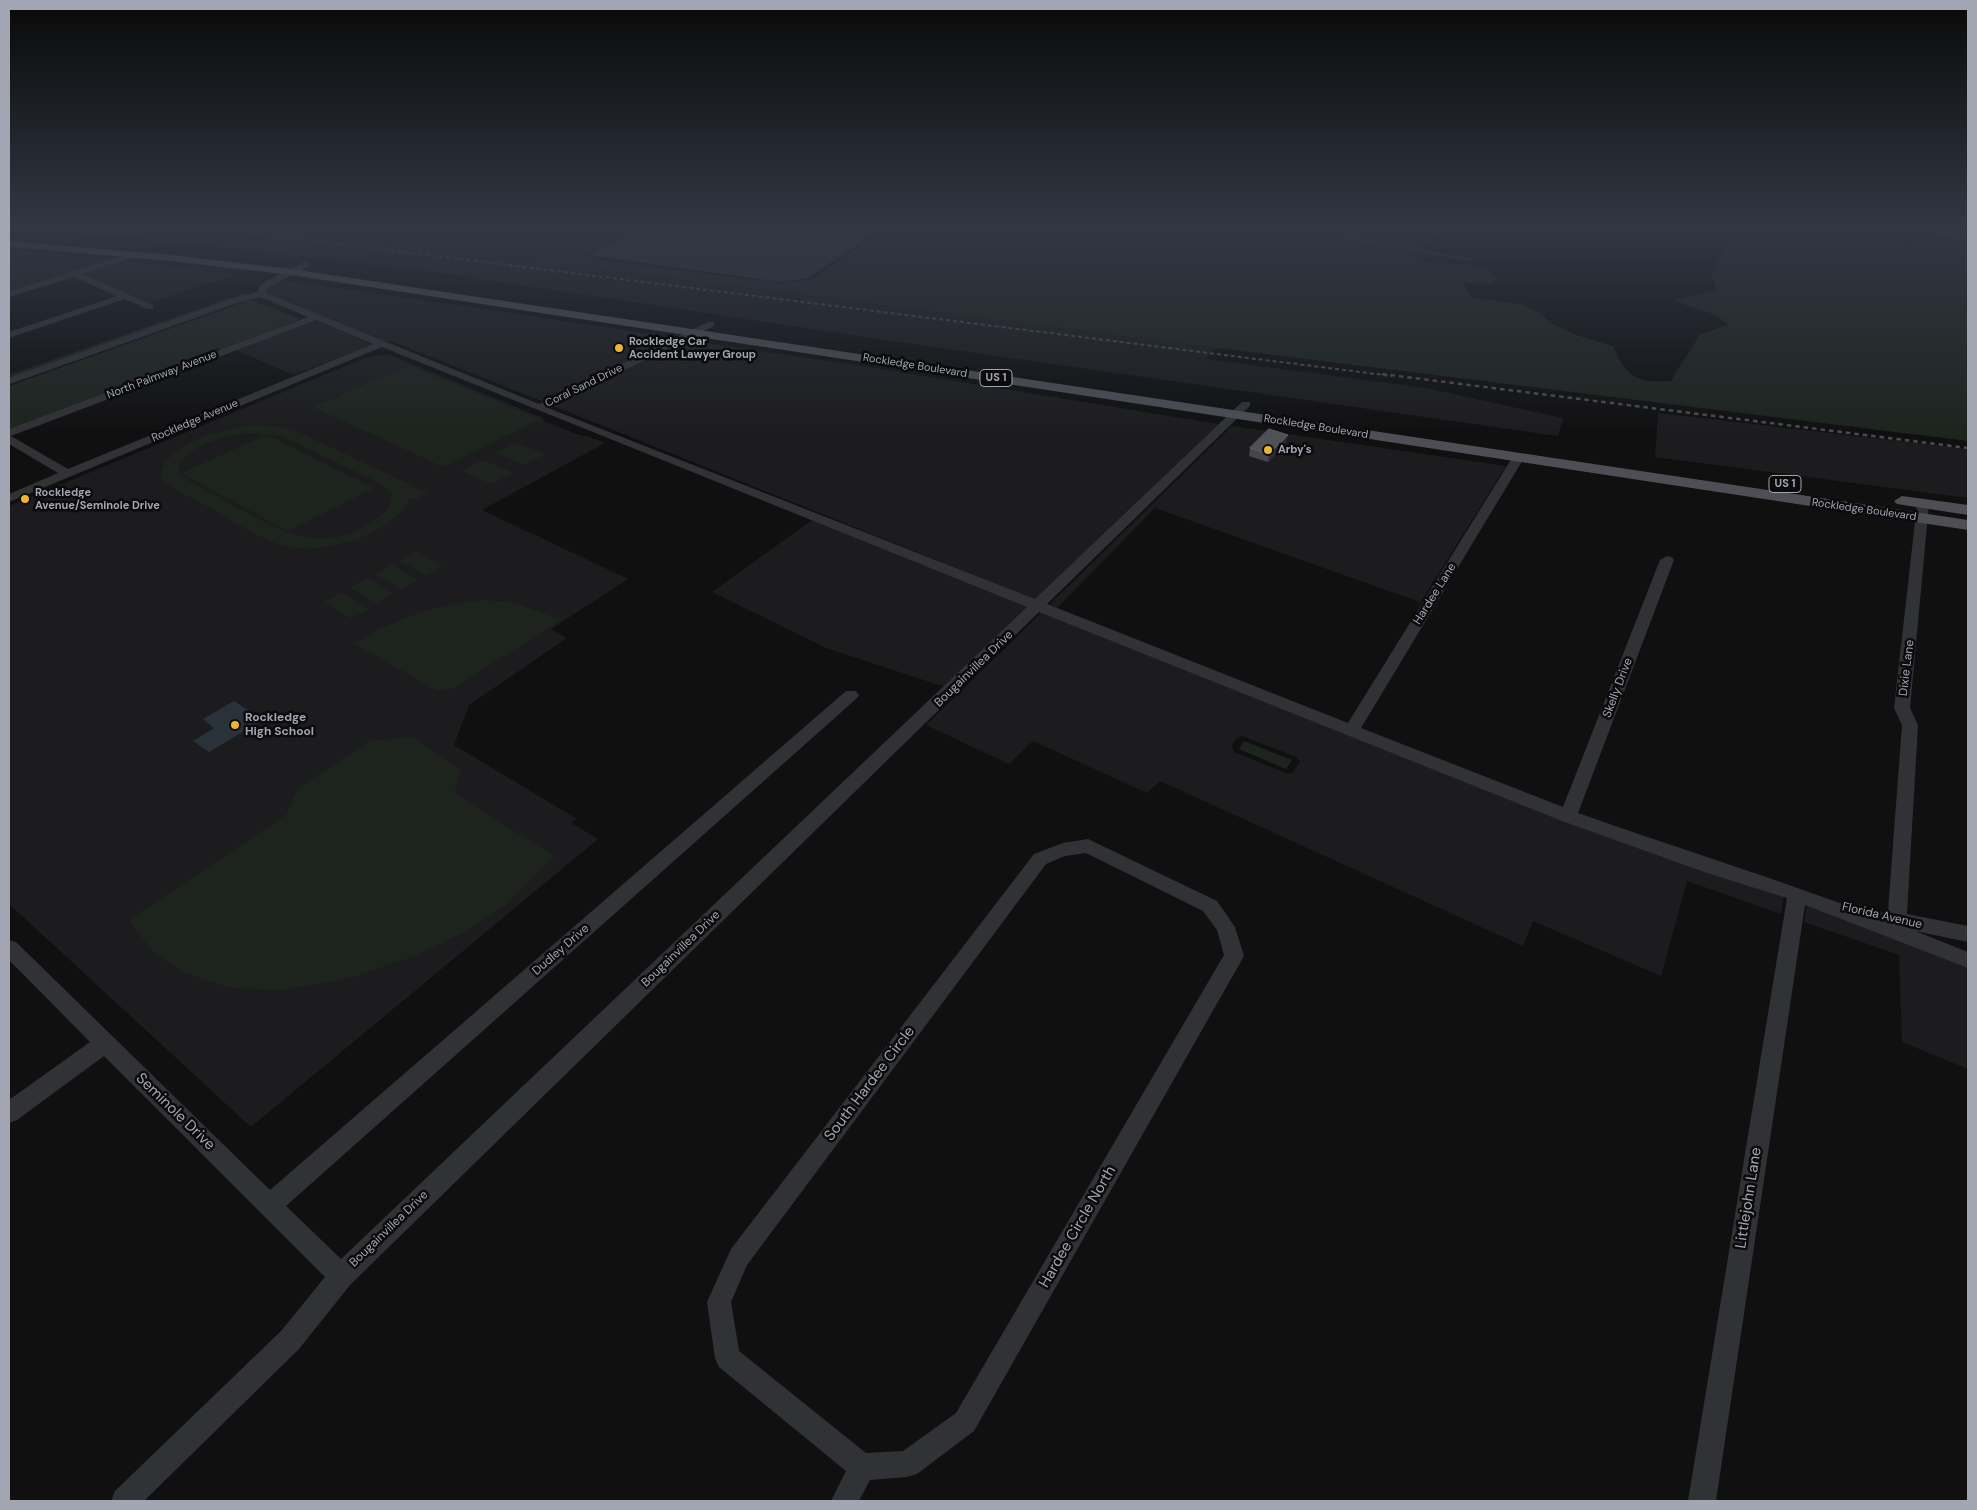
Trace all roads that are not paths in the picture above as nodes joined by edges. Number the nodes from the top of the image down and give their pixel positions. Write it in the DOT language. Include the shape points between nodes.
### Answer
graph roads {
  1 [pos="261,295"];
  2 [pos="264,295"];
  3 [pos="447,295"];
  4 [pos="491,295"];
  5 [pos="126,296"];
  6 [pos="524,301"];
  7 [pos="150,307"];
  8 [pos="316,317"];
  9 [pos="711,324"];
  10 [pos="693,332"];
  11 [pos="9,335"];
  12 [pos="381,344"];
  13 [pos="920,355"];
  14 [pos="878,361"];
  15 [pos="990,366"];
  16 [pos="944,370"];
  17 [pos="9,381"];
  18 [pos="1246,404"];
  19 [pos="539,408"];
  20 [pos="1236,415"];
  21 [pos="9,433"];
  22 [pos="9,439"];
  23 [pos="1564,452"];
  24 [pos="1518,458"];
  25 [pos="68,474"];
  26 [pos="9,498"];
  27 [pos="1968,510"];
  28 [pos="1922,511"];
  29 [pos="1968,525"];
  30 [pos="1667,560"];
  31 [pos="1039,606"];
  32 [pos="851,695"];
  33 [pos="1351,731"];
  34 [pos="1568,816"];
  35 [pos="1796,894"];
  36 [pos="1896,921"];
  37 [pos="1226,927"];
  38 [pos="1968,934"];
  39 [pos="9,948"];
  40 [pos="1968,960"];
  41 [pos="105,1043"];
  42 [pos="9,1113"];
  43 [pos="271,1204"];
  44 [pos="341,1276"];
  45 [pos="862,1467"];
  46 [pos="125,1501"];
  47 [pos="845,1501"];
  48 [pos="1702,1501"];
  1 -- 17 [label="street" via="232,302"];
  2 -- 8 [label="street"];
  3 -- 6 [label="main road, Rockledge Boulevard / US 1" via="484,301"];
  4 -- 6 [label="main road, Rockledge Boulevard / US 1"];
  5 -- 7 [label="street"];
  5 -- 11 [label="street"];
  6 -- 9 [label="main road, Rockledge Boulevard / US 1" via="571,303"];
  6 -- 10 [label="main road, Rockledge Boulevard / US 1"];
  8 -- 12 [label="street"];
  8 -- 21 [label="street, North Palmway Avenue"];
  9 -- 10 [label="street, Coral Sand Drive"];
  9 -- 13 [label="main road, Rockledge Boulevard / US 1"];
  10 -- 14 [label="main road, Rockledge Boulevard / US 1"];
  10 -- 19 [label="street, Coral Sand Drive"];
  12 -- 19 [label="street"];
  12 -- 25 [label="street, Rockledge Avenue"];
  13 -- 14 [label="main road"];
  13 -- 15 [label="main road, Rockledge Boulevard / US 1"];
  14 -- 16 [label="main road, Rockledge Boulevard / US 1"];
  15 -- 16 [label="main road"];
  15 -- 18 [label="main road, Rockledge Boulevard / US 1"];
  16 -- 20 [label="main road, Rockledge Boulevard / US 1"];
  18 -- 20 [label="street, Bougainvillea Drive"];
  18 -- 23 [label="main road, Rockledge Boulevard / US 1"];
  19 -- 31 [label="street"];
  20 -- 24 [label="main road, Rockledge Boulevard / US 1"];
  20 -- 31 [label="street, Bougainvillea Drive"];
  22 -- 25 [label="street"];
  23 -- 24 [label="main road"];
  23 -- 28 [label="main road, Rockledge Boulevard / US 1"];
  24 -- 28 [label="main road, Rockledge Boulevard / US 1"];
  24 -- 33 [label="street, Hardee Lane"];
  25 -- 26 [label="street, Rockledge Avenue"];
  27 -- 28 [label="main road, Rockledge Boulevard / US 1"];
  28 -- 29 [label="main road, Rockledge Boulevard / US 1"];
  28 -- 36 [label="street, Dixie Lane" via="1902,708 1910,725"];
  30 -- 34 [label="street, Skelly Drive"];
  31 -- 33 [label="street"];
  31 -- 44 [label="street, Bougainvillea Drive"];
  32 -- 43 [label="street, Dudley Drive"];
  33 -- 34 [label="street"];
  34 -- 35 [label="street"];
  35 -- 36 [label="street, Florida Avenue"];
  35 -- 40 [label="street"];
  35 -- 48 [label="street, Littlejohn Lane"];
  36 -- 38 [label="street, Florida Avenue"];
  37 -- 45 [label="street, Hardee Circle North" via="1234,956 965,1422 907,1464"];
  37 -- 45 [label="street, South Hardee Circle" via="1210,906 1088,846 1063,850 1040,859 740,1257 719,1302 728,1358"];
  39 -- 41 [label="street, Seminole Drive"];
  41 -- 42 [label="street"];
  41 -- 43 [label="street, Seminole Drive"];
  43 -- 44 [label="street, Seminole Drive"];
  44 -- 46 [label="street, Bougainvillea Drive" via="290,1340"];
  45 -- 47 [label="street"];
}
